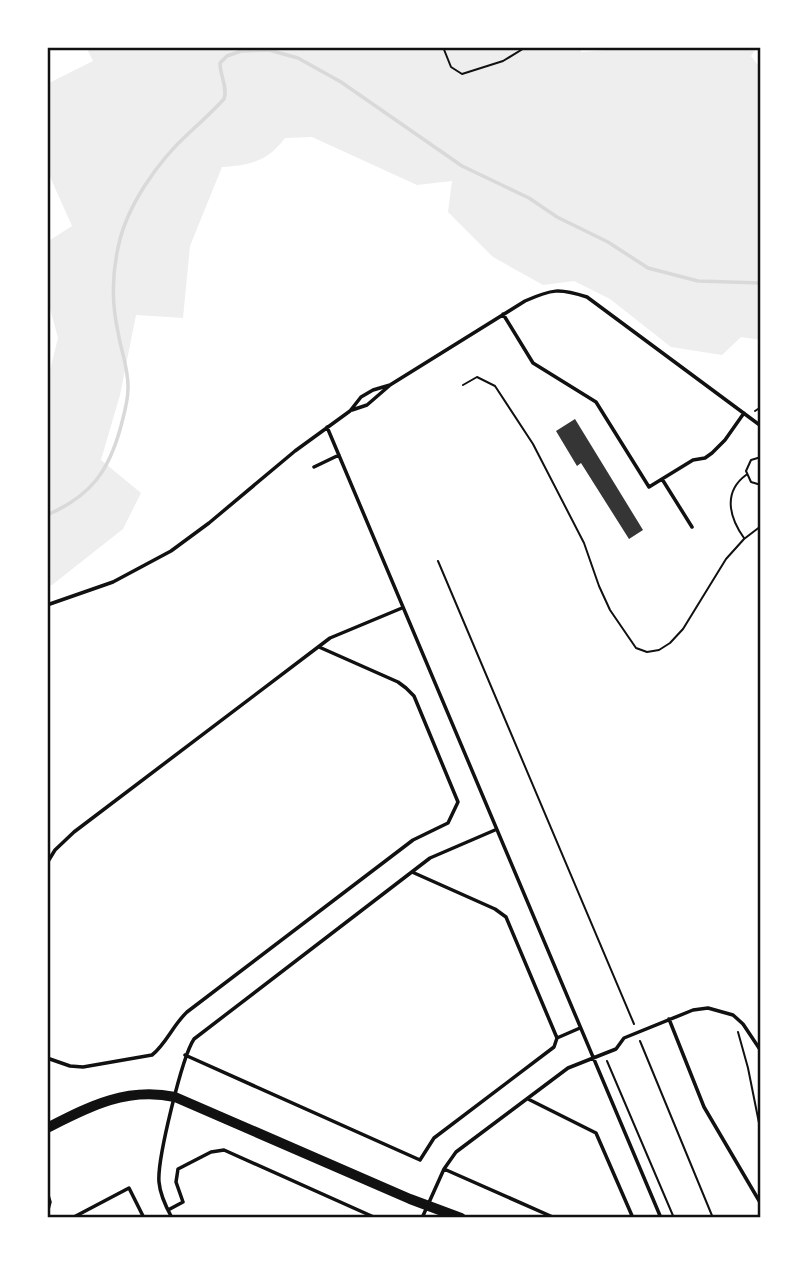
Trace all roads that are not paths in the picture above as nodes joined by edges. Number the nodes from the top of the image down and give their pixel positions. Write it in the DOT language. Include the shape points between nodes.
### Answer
graph roads {
  1 [pos="503,314"];
  2 [pos="390,385"];
  3 [pos="350,411"];
  4 [pos="744,413"];
  5 [pos="761,426"];
  6 [pos="327,427"];
  7 [pos="339,455"];
  8 [pos="314,467"];
  9 [pos="662,479"];
  10 [pos="692,527"];
  11 [pos="47,606"];
  12 [pos="402,608"];
  13 [pos="319,647"];
  14 [pos="495,830"];
  15 [pos="47,863"];
  16 [pos="412,872"];
  17 [pos="669,1019"];
  18 [pos="580,1028"];
  19 [pos="557,1038"];
  20 [pos="761,1051"];
  21 [pos="185,1055"];
  22 [pos="47,1058"];
  23 [pos="593,1058"];
  24 [pos="175,1097"];
  25 [pos="527,1098"];
  26 [pos="47,1128"];
  27 [pos="444,1169"];
  28 [pos="47,1192"];
  29 [pos="761,1204"];
  30 [pos="428,1205"];
  31 [pos="168,1210"];
  32 [pos="47,1213"];
  33 [pos="72,1218"];
  34 [pos="144,1218"];
  35 [pos="172,1218"];
  36 [pos="376,1218"];
  37 [pos="422,1218"];
  38 [pos="461,1218"];
  39 [pos="555,1218"];
  40 [pos="633,1218"];
  41 [pos="661,1218"];
  1 -- 2 [label="lane"];
  1 -- 4 [label="lane" via="544,292 565,290 587,297"];
  1 -- 9 [label="lane" via="533,363 596,402 649,487"];
  2 -- 3 [label="lane" via="368,405"];
  2 -- 3 [label="lane" via="361,397"];
  3 -- 6 [label="lane"];
  4 -- 5 [label="lane"];
  4 -- 9 [label="lane" via="712,453"];
  6 -- 7 [label="lane"];
  6 -- 11 [label="lane" via="171,551 113,582"];
  7 -- 8 [label="lane"];
  7 -- 12 [label="lane"];
  9 -- 10 [label="lane"];
  12 -- 13 [label="lane" via="334,636"];
  12 -- 14 [label="lane"];
  13 -- 15 [label="lane" via="74,832"];
  13 -- 22 [label="lane" via="398,682 414,696 458,802 448,823 413,840 187,1012 152,1055 83,1067"];
  14 -- 16 [label="lane" via="435,855"];
  14 -- 18 [label="lane"];
  16 -- 19 [label="lane" via="506,917"];
  16 -- 21 [label="lane" via="199,1034"];
  17 -- 20 [label="lane" via="693,1010 722,1011 743,1024"];
  17 -- 23 [label="lane" via="624,1038 616,1049"];
  17 -- 29 [label="lane" via="704,1107"];
  18 -- 19 [label="lane"];
  18 -- 23 [label="lane"];
  19 -- 21 [label="lane" via="554,1047 434,1138 420,1160"];
  21 -- 24 [label="lane"];
  23 -- 25 [label="lane" via="568,1069"];
  23 -- 41 [label="lane"];
  24 -- 26 [label="street" via="145,1093 113,1098"];
  24 -- 30 [label="street"];
  24 -- 31 [label="lane" via="159,1171"];
  25 -- 27 [label="lane" via="456,1152"];
  25 -- 40 [label="lane" via="596,1133"];
  27 -- 30 [label="lane"];
  27 -- 39 [label="lane"];
  28 -- 32 [label="lane"];
  30 -- 37 [label="lane"];
  30 -- 38 [label="street"];
  31 -- 35 [label="lane"];
  31 -- 36 [label="lane" via="183,1202 176,1182 178,1169 221,1150"];
  33 -- 34 [label="lane" via="129,1188"];
}
